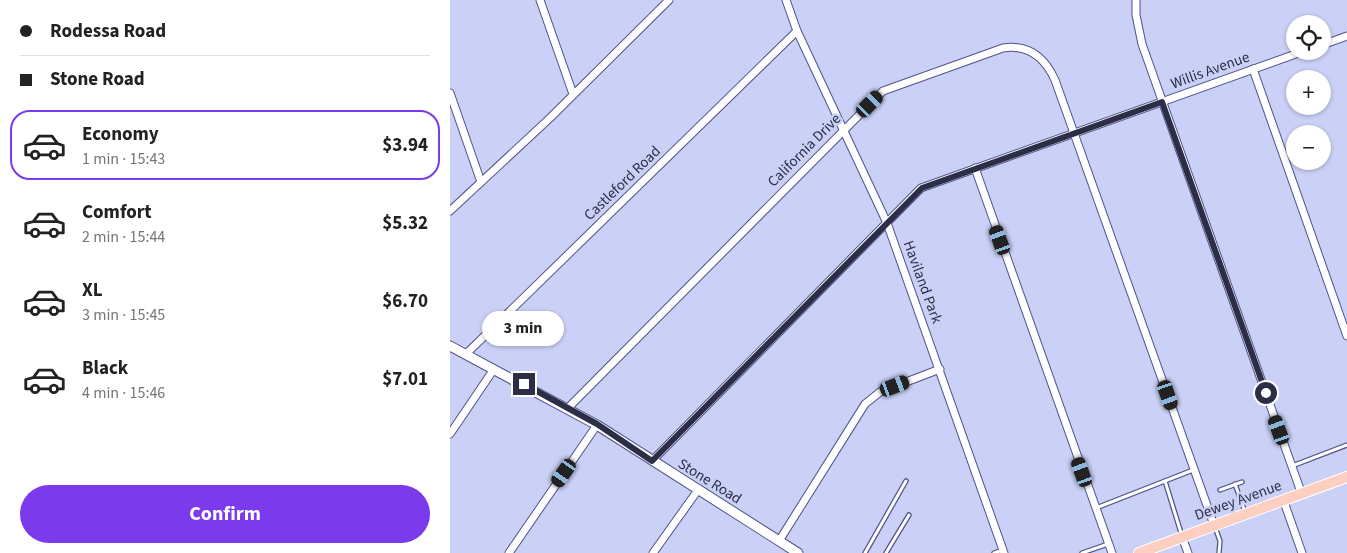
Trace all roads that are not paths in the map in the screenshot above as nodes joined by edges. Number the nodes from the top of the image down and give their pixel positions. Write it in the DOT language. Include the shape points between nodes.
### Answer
graph roads {
  1 [pos="540,0"];
  2 [pos="786,0"];
  3 [pos="1136,0"];
  4 [pos="665,1"];
  5 [pos="796,31"];
  6 [pos="1346,39"];
  7 [pos="1331,43"];
  8 [pos="1286,58"];
  9 [pos="1253,70"];
  10 [pos="450,93"];
  11 [pos="573,94"];
  12 [pos="1162,102"];
  13 [pos="844,129"];
  14 [pos="1075,133"];
  15 [pos="975,168"];
  16 [pos="481,182"];
  17 [pos="450,211"];
  18 [pos="888,223"];
  19 [pos="1347,336"];
  20 [pos="450,346"];
  21 [pos="466,354"];
  22 [pos="494,369"];
  23 [pos="940,369"];
  24 [pos="568,408"];
  25 [pos="597,424"];
  26 [pos="450,434"];
  27 [pos="1347,445"];
  28 [pos="652,461"];
  29 [pos="1292,466"];
  30 [pos="1194,470"];
  31 [pos="1347,477"];
  32 [pos="1165,480"];
  33 [pos="906,481"];
  34 [pos="1242,482"];
  35 [pos="1235,484"];
  36 [pos="698,490"];
  37 [pos="1220,490"];
  38 [pos="1301,492"];
  39 [pos="1283,499"];
  40 [pos="1095,508"];
  41 [pos="1246,513"];
  42 [pos="908,515"];
  43 [pos="1214,524"];
  44 [pos="1182,537"];
  45 [pos="779,541"];
  46 [pos="1108,544"];
  47 [pos="1003,552"];
  48 [pos="509,553"];
  49 [pos="653,553"];
  50 [pos="798,553"];
  51 [pos="865,553"];
  52 [pos="886,553"];
  53 [pos="994,553"];
  54 [pos="1082,553"];
  55 [pos="1112,553"];
  56 [pos="1139,553"];
  57 [pos="1188,553"];
  58 [pos="1219,553"];
  59 [pos="1302,553"];
  1 -- 11 [label="street"];
  2 -- 5 [label="street, Haviland Park"];
  3 -- 12 [label="street" via="1137,28"];
  4 -- 11 [label="street"];
  5 -- 13 [label="street, Haviland Park"];
  5 -- 21 [label="street, Castleford Road"];
  6 -- 7 [label="street"];
  8 -- 9 [label="street, Willis Avenue"];
  9 -- 12 [label="street, Willis Avenue"];
  9 -- 19 [label="street"];
  10 -- 16 [label="street"];
  11 -- 16 [label="street"];
  12 -- 14 [label="street, Willis Avenue"];
  12 -- 29 [label="street"];
  13 -- 14 [label="street, California Drive" via="883,91 1012,47 1031,51 1047,65"];
  13 -- 18 [label="street, Haviland Park"];
  13 -- 24 [label="street, California Drive"];
  14 -- 15 [label="street, Willis Avenue"];
  14 -- 30 [label="street, California Drive"];
  15 -- 18 [label="street, Willis Avenue" via="922,188"];
  15 -- 40 [label="street"];
  16 -- 17 [label="street"];
  18 -- 23 [label="street, Haviland Park"];
  18 -- 28 [label="street, Willis Avenue"];
  20 -- 21 [label="street, Stone Road"];
  21 -- 22 [label="street, Stone Road"];
  22 -- 24 [label="street, Stone Road"];
  22 -- 26 [label="street"];
  23 -- 45 [label="street" via="880,392 866,404"];
  23 -- 47 [label="street, Haviland Park"];
  24 -- 25 [label="street, Stone Road"];
  25 -- 28 [label="street, Stone Road"];
  25 -- 48 [label="street"];
  27 -- 29 [label="lane"];
  28 -- 36 [label="street, Stone Road"];
  29 -- 38 [label="street"];
  30 -- 32 [label="lane"];
  30 -- 43 [label="street, California Drive"];
  31 -- 38 [label="main road, Dewey Avenue"];
  32 -- 40 [label="lane"];
  32 -- 44 [label="lane"];
  33 -- 51 [label="lane"];
  34 -- 35 [label="lane"];
  35 -- 37 [label="lane"];
  35 -- 41 [label="lane"];
  36 -- 45 [label="street, Stone Road"];
  36 -- 49 [label="street"];
  38 -- 39 [label="main road, Dewey Avenue"];
  39 -- 41 [label="main road, Dewey Avenue"];
  39 -- 59 [label="street"];
  40 -- 46 [label="street"];
  41 -- 43 [label="main road, Dewey Avenue"];
  42 -- 52 [label="lane"];
  43 -- 44 [label="main road, Dewey Avenue"];
  43 -- 58 [label="lane" via="1220,541"];
  44 -- 56 [label="main road, Dewey Avenue"];
  44 -- 57 [label="street"];
  45 -- 50 [label="street, Stone Road"];
  46 -- 54 [label="lane"];
  46 -- 55 [label="street"];
  47 -- 53 [label="lane"];
}
